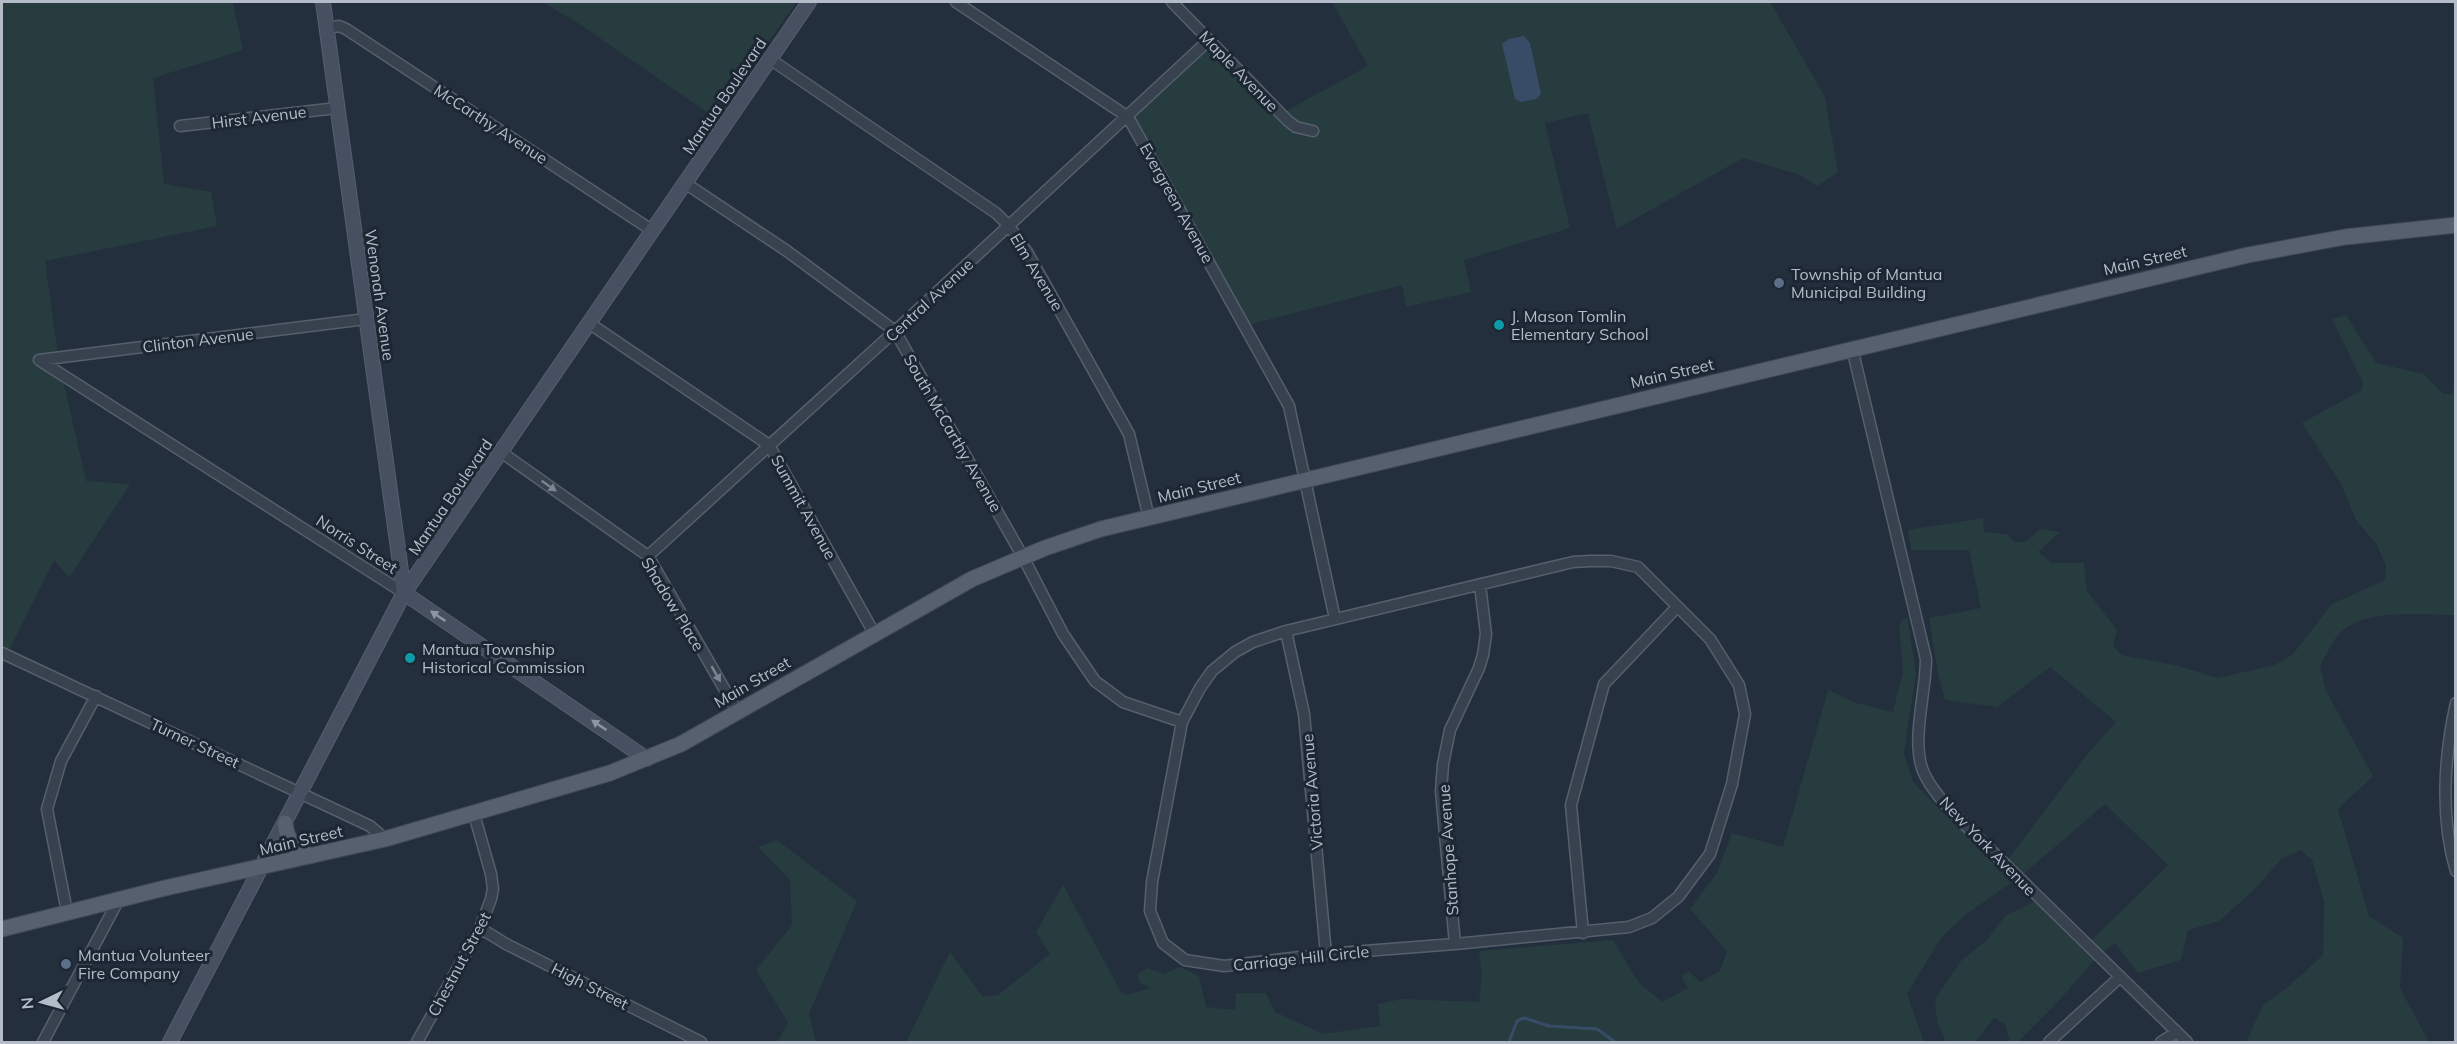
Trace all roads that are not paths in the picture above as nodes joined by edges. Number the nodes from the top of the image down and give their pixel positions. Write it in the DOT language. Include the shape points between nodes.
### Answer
graph roads {
  1 [pos="323,2"];
  2 [pos="808,2"];
  3 [pos="956,2"];
  4 [pos="1172,2"];
  5 [pos="327,28"];
  6 [pos="1209,40"];
  7 [pos="770,59"];
  8 [pos="338,108"];
  9 [pos="1128,117"];
  10 [pos="180,126"];
  11 [pos="1313,131"];
  12 [pos="686,183"];
  13 [pos="2456,225"];
  14 [pos="1009,226"];
  15 [pos="653,231"];
  16 [pos="366,319"];
  17 [pos="589,323"];
  18 [pos="895,331"];
  19 [pos="1852,348"];
  20 [pos="45,364"];
  21 [pos="769,445"];
  22 [pos="501,452"];
  23 [pos="1306,480"];
  24 [pos="1149,518"];
  25 [pos="648,556"];
  26 [pos="1023,557"];
  27 [pos="1480,585"];
  28 [pos="404,593"];
  29 [pos="1677,607"];
  30 [pos="1335,619"];
  31 [pos="1286,631"];
  32 [pos="874,633"];
  33 [pos="2,653"];
  34 [pos="96,696"];
  35 [pos="2456,703"];
  36 [pos="737,711"];
  37 [pos="1182,722"];
  38 [pos="647,759"];
  39 [pos="301,793"];
  40 [pos="474,814"];
  41 [pos="285,823"];
  42 [pos="385,839"];
  43 [pos="310,856"];
  44 [pos="261,868"];
  45 [pos="2456,871"];
  46 [pos="118,899"];
  47 [pos="67,912"];
  48 [pos="2,928"];
  49 [pos="480,928"];
  50 [pos="1583,933"];
  51 [pos="1455,944"];
  52 [pos="1326,954"];
  53 [pos="2120,977"];
  54 [pos="2177,1032"];
  55 [pos="43,1042"];
  56 [pos="170,1042"];
  57 [pos="417,1042"];
  58 [pos="701,1042"];
  59 [pos="2049,1042"];
  60 [pos="2161,1042"];
  61 [pos="2187,1042"];
  1 -- 5 [label="main road, Wenonah Avenue"];
  2 -- 7 [label="main road, Mantua Boulevard"];
  3 -- 9 [label="street, Evergreen Avenue"];
  4 -- 6 [label="street, Maple Avenue"];
  5 -- 8 [label="main road, Wenonah Avenue"];
  5 -- 15 [label="street, McCarthy Avenue" via="346,29"];
  6 -- 9 [label="street, Central Avenue"];
  6 -- 11 [label="street, Maple Avenue" via="1288,121"];
  7 -- 12 [label="main road, Mantua Boulevard"];
  7 -- 14 [label="street, Elm Avenue" via="996,213"];
  8 -- 10 [label="street, Hirst Avenue"];
  8 -- 16 [label="main road, Wenonah Avenue"];
  9 -- 14 [label="street, Central Avenue"];
  9 -- 23 [label="street, Evergreen Avenue" via="1289,406"];
  12 -- 15 [label="main road, Mantua Boulevard"];
  12 -- 18 [label="street, South McCarthy Avenue"];
  13 -- 19 [label="main road, Main Street" via="2345,237 2248,255"];
  14 -- 18 [label="street, Central Avenue"];
  14 -- 24 [label="street, Elm Avenue" via="1129,434"];
  15 -- 17 [label="main road, Mantua Boulevard"];
  16 -- 20 [label="street, Clinton Avenue" via="39,360"];
  16 -- 28 [label="main road, Wenonah Avenue"];
  17 -- 21 [label="street, Summit Avenue"];
  17 -- 22 [label="main road, Mantua Boulevard"];
  18 -- 21 [label="street, Central Avenue"];
  18 -- 26 [label="street, South McCarthy Avenue"];
  19 -- 23 [label="main road, Main Street"];
  19 -- 53 [label="street, New York Avenue" via="1926,659 1919,739 1922,770 1933,789 1966,826"];
  20 -- 28 [label="street, Norris Street"];
  21 -- 25 [label="street, Central Avenue"];
  21 -- 32 [label="street, Summit Avenue"];
  22 -- 25 [label="street, Shadow Place, one-way"];
  22 -- 28 [label="main road, Mantua Boulevard"];
  23 -- 24 [label="main road, Main Street"];
  23 -- 30 [label="street, Evergreen Avenue"];
  24 -- 26 [label="main road, Main Street" via="1073,538"];
  25 -- 36 [label="street, Shadow Place, one-way"];
  26 -- 32 [label="main road, Main Street" via="972,579"];
  26 -- 37 [label="street, South McCarthy Avenue" via="1064,634 1095,681 1123,702"];
  27 -- 29 [label="street, Carriage Hill Circle" via="1573,562 1611,561 1638,567"];
  27 -- 30 [label="street, Carriage Hill Circle"];
  27 -- 51 [label="street, Stanhope Avenue" via="1486,633 1483,655 1450,730 1443,764"];
  38 -- 28 [label="main road, Norris Street, one-way"];
  28 -- 39 [label="main road, Mantua Boulevard"];
  29 -- 50 [label="street" via="1604,684 1571,805"];
  29 -- 50 [label="street, Carriage Hill Circle" via="1710,639 1739,686 1745,714 1732,784 1710,854 1678,897 1652,918 1629,927"];
  30 -- 31 [label="street, Carriage Hill Circle"];
  31 -- 37 [label="street, Carriage Hill Circle" via="1253,642 1212,671"];
  31 -- 52 [label="street, Victoria Avenue" via="1304,714"];
  32 -- 36 [label="main road, Main Street"];
  33 -- 34 [label="street, Turner Street"];
  34 -- 39 [label="street, Turner Street"];
  34 -- 47 [label="street" via="61,761 47,809"];
  35 -- 45 [label="street" via="2447,741 2447,818"];
  36 -- 38 [label="main road, Main Street"];
  37 -- 52 [label="street, Carriage Hill Circle" via="1152,882 1150,911 1162,943 1185,960 1224,966"];
  38 -- 40 [label="main road, Main Street"];
  39 -- 41 [label="main road, Mantua Boulevard"];
  39 -- 42 [label="street, Turner Street" via="370,826"];
  40 -- 42 [label="main road, Main Street"];
  40 -- 49 [label="street, Chestnut Street" via="493,888"];
  41 -- 43 [label="main road" via="291,843"];
  41 -- 44 [label="main road, Mantua Boulevard"];
  42 -- 43 [label="main road, Main Street"];
  43 -- 44 [label="main road, Main Street"];
  44 -- 46 [label="main road, Main Street"];
  44 -- 56 [label="main road, Mantua Boulevard"];
  46 -- 47 [label="main road, Main Street"];
  46 -- 55 [label="street"];
  47 -- 48 [label="main road, Main Street"];
  49 -- 57 [label="street, Chestnut Street"];
  49 -- 58 [label="street, High Street"];
  50 -- 51 [label="street, Carriage Hill Circle"];
  51 -- 52 [label="street, Carriage Hill Circle"];
  53 -- 54 [label="street, New York Avenue"];
  53 -- 59 [label="street"];
  54 -- 60 [label="street"];
  54 -- 61 [label="street, New York Avenue"];
}
